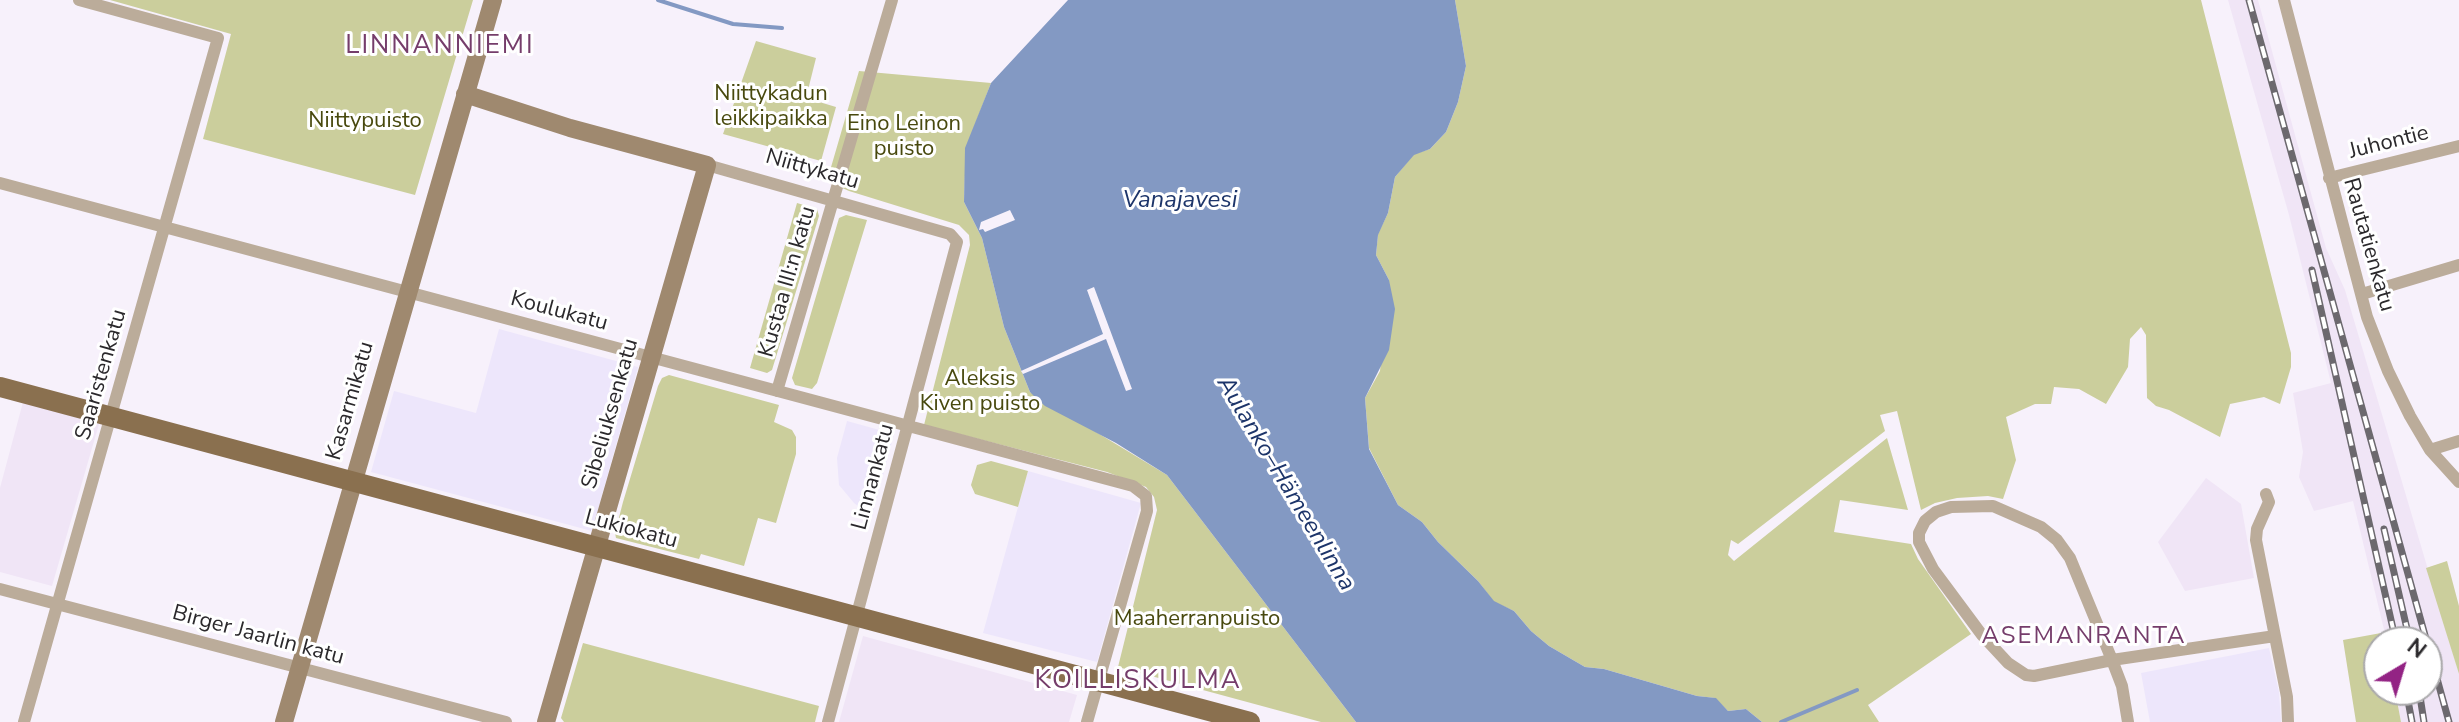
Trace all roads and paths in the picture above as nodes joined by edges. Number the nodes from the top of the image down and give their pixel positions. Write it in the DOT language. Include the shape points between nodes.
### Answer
graph roads {
  1 [pos="79,0"];
  2 [pos="493,0"];
  3 [pos="892,0"];
  4 [pos="2284,0"];
  5 [pos="465,94"];
  6 [pos="2459,146"];
  7 [pos="707,165"];
  8 [pos="2329,178"];
  9 [pos="0,183"];
  10 [pos="833,200"];
  11 [pos="165,227"];
  12 [pos="957,242"];
  13 [pos="2459,265"];
  14 [pos="407,293"];
  15 [pos="2362,294"];
  16 [pos="653,357"];
  17 [pos="0,387"];
  18 [pos="777,391"];
  19 [pos="112,415"];
  20 [pos="908,427"];
  21 [pos="2459,441"];
  22 [pos="2430,450"];
  23 [pos="352,482"];
  24 [pos="2459,482"];
  25 [pos="2266,494"];
  26 [pos="597,546"];
  27 [pos="0,589"];
  28 [pos="58,604"];
  29 [pos="858,615"];
  30 [pos="2275,636"];
  31 [pos="2112,660"];
  32 [pos="299,667"];
  33 [pos="1099,682"];
  34 [pos="24,722"];
  35 [pos="284,722"];
  36 [pos="506,722"];
  37 [pos="546,722"];
  38 [pos="828,722"];
  39 [pos="1087,722"];
  40 [pos="1250,722"];
  41 [pos="2128,722"];
  42 [pos="2288,722"];
  1 -- 11 [label="street, Saaristenkatu" via="218,38"];
  2 -- 5 [label="street, Kasarmikatu"];
  3 -- 10 [label="street, Kustaa III:n katu"];
  4 -- 8 [label="street, Rautatienkatu"];
  5 -- 7 [label="street, Niittykatu"];
  5 -- 14 [label="street, Kasarmikatu"];
  6 -- 8 [label="street, Juhontie"];
  7 -- 10 [label="street, Niittykatu"];
  7 -- 16 [label="street, Sibeliuksenkatu"];
  8 -- 15 [label="street, Rautatienkatu"];
  9 -- 11 [label="street, Koulukatu"];
  10 -- 12 [label="street, Niittykatu" via="950,234"];
  10 -- 18 [label="street, Kustaa III:n katu"];
  11 -- 14 [label="street, Koulukatu"];
  11 -- 19 [label="street, Saaristenkatu"];
  12 -- 20 [label="street, Linnankatu"];
  13 -- 15 [label="street"];
  14 -- 16 [label="street, Koulukatu"];
  14 -- 23 [label="street, Kasarmikatu"];
  15 -- 22 [label="street, Rautatienkatu" via="2388,371"];
  16 -- 18 [label="street, Koulukatu"];
  16 -- 26 [label="street, Sibeliuksenkatu"];
  17 -- 19 [label="main road, Lukiokatu"];
  18 -- 20 [label="street, Koulukatu"];
  19 -- 23 [label="main road, Lukiokatu"];
  19 -- 28 [label="street, Saaristenkatu"];
  20 -- 29 [label="street, Linnankatu"];
  20 -- 33 [label="street, Koulukatu" via="1143,492 1148,501"];
  21 -- 22 [label="street"];
  22 -- 24 [label="street, Rautatienkatu"];
  23 -- 26 [label="main road, Lukiokatu"];
  23 -- 32 [label="street, Kasarmikatu"];
  25 -- 30 [label="street" via="2269,502 2256,540"];
  26 -- 29 [label="main road, Lukiokatu"];
  26 -- 37 [label="street, Sibeliuksenkatu"];
  27 -- 28 [label="street, Birger Jaarlin katu"];
  28 -- 32 [label="street, Birger Jaarlin katu"];
  28 -- 34 [label="street, Saaristenkatu"];
  29 -- 33 [label="main road, Lukiokatu"];
  29 -- 38 [label="street, Linnankatu"];
  30 -- 31 [label="street"];
  30 -- 42 [label="street"];
  31 -- 31 [label="street" via="2070,558 2041,527 1993,506 1951,507 1925,521 1919,542 1933,569 1974,625 2019,672 2034,676"];
  31 -- 41 [label="street"];
  32 -- 35 [label="street, Kasarmikatu"];
  32 -- 36 [label="street, Birger Jaarlin katu"];
  33 -- 39 [label="street"];
  33 -- 40 [label="main road, Lukiokatu"];
}
